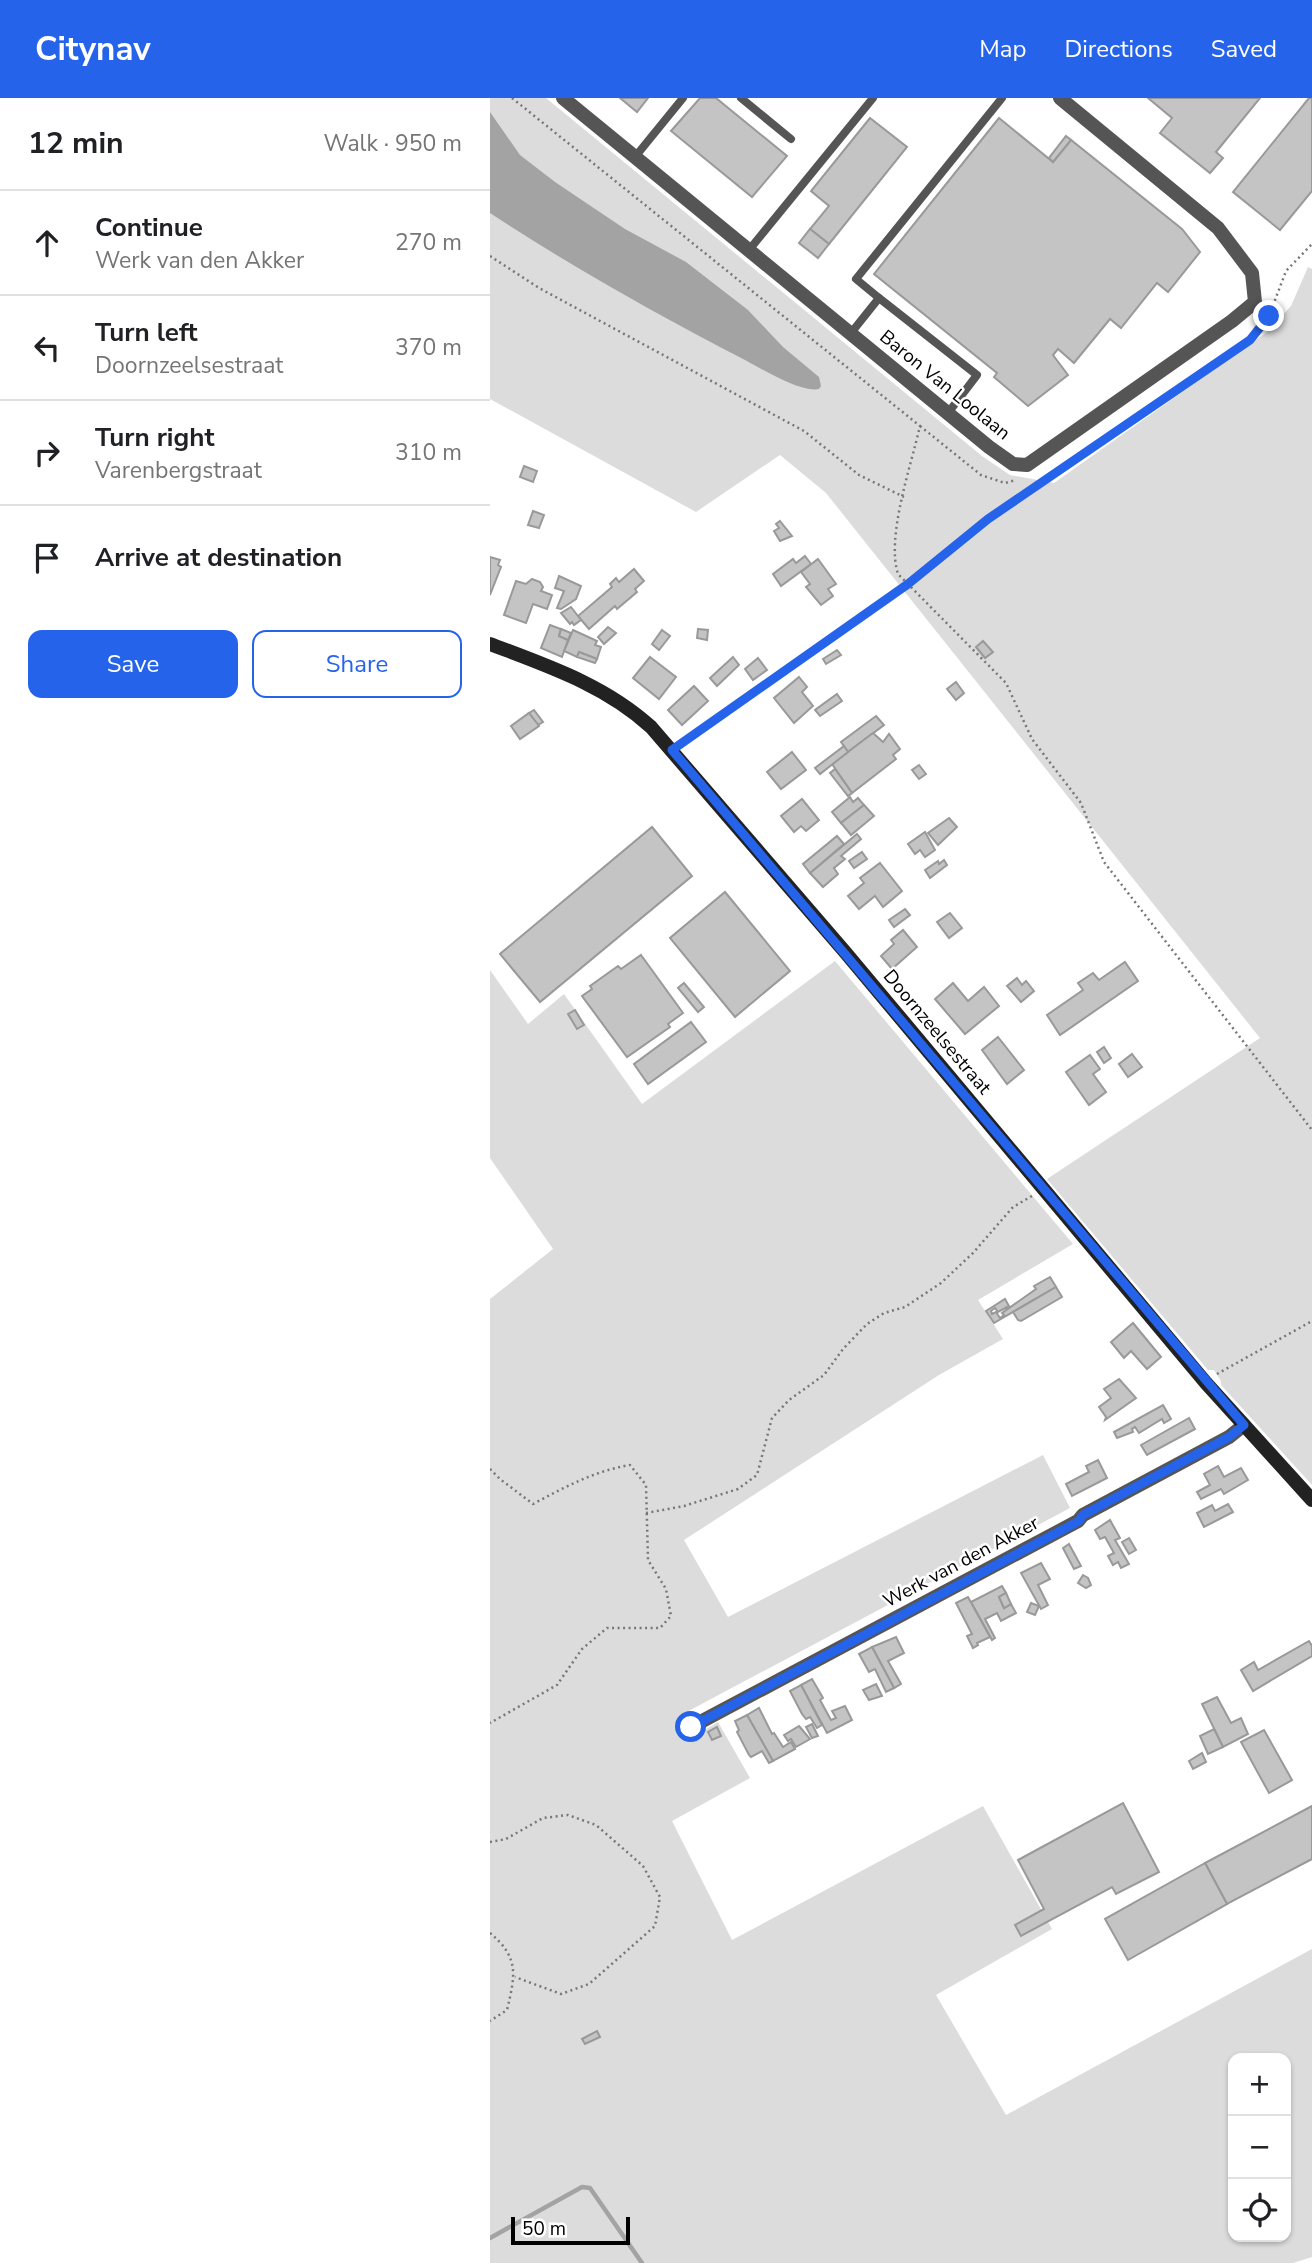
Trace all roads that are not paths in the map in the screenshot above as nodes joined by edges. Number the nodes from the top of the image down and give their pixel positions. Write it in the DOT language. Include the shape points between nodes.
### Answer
graph roads {
  1 [pos="563,98"];
  2 [pos="683,98"];
  3 [pos="741,98"];
  4 [pos="873,98"];
  5 [pos="1002,98"];
  6 [pos="1060,98"];
  7 [pos="791,139"];
  8 [pos="635,157"];
  9 [pos="749,250"];
  10 [pos="879,298"];
  11 [pos="851,333"];
  12 [pos="948,413"];
  13 [pos="490,644"];
  14 [pos="1244,1425"];
  15 [pos="1312,1500"];
  16 [pos="691,1727"];
  1 -- 8 [label="street, Baron Van Loolaan"];
  2 -- 8 [label="lane"];
  3 -- 7 [label="lane"];
  4 -- 9 [label="lane"];
  5 -- 10 [label="lane" via="856,279"];
  6 -- 12 [label="street, Baron Van Loolaan" via="1218,228 1252,274 1255,302 1027,465 1013,464"];
  8 -- 9 [label="street, Baron Van Loolaan"];
  9 -- 11 [label="street, Baron Van Loolaan"];
  10 -- 11 [label="lane"];
  10 -- 12 [label="lane" via="977,375"];
  11 -- 12 [label="street, Baron Van Loolaan"];
  13 -- 14 [label="main road, Doornzeelsestraat" via="591,684 633,710 672,750"];
  14 -- 15 [label="main road, Doornzeelsestraat"];
  14 -- 16 [label="street, Werk van den Akker" via="1079,1521"];
}
